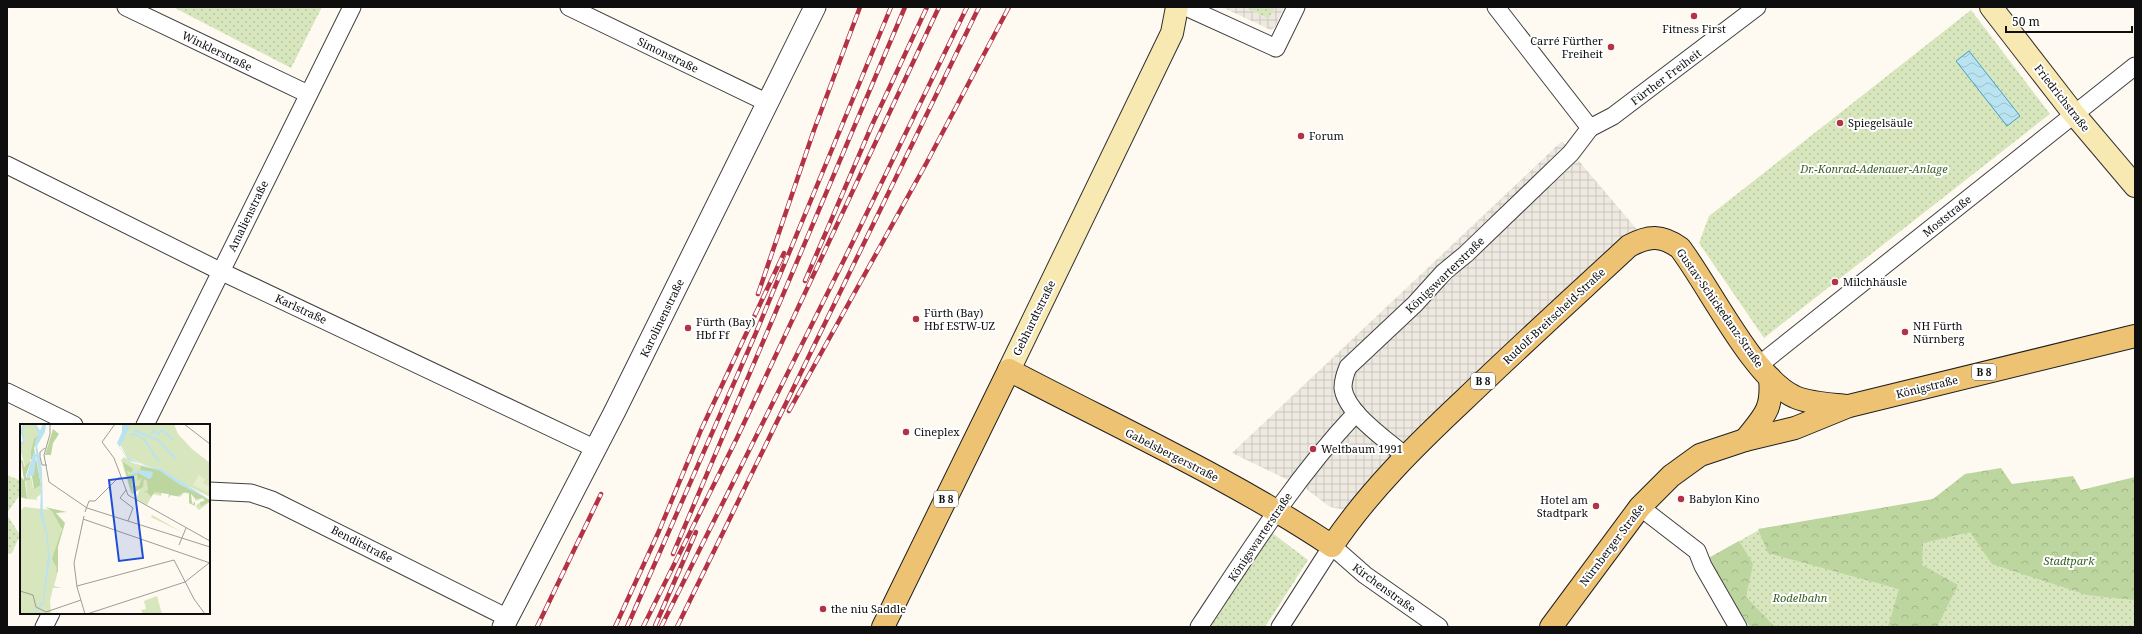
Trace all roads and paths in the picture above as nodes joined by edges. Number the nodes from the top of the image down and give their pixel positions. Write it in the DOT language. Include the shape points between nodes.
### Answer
graph roads {
  1 [pos="128,7"];
  2 [pos="352,7"];
  3 [pos="569,7"];
  4 [pos="815,7"];
  5 [pos="1176,7"];
  6 [pos="1186,7"];
  7 [pos="1296,7"];
  8 [pos="1496,7"];
  9 [pos="1757,7"];
  10 [pos="1991,7"];
  11 [pos="2135,66"];
  12 [pos="308,94"];
  13 [pos="768,103"];
  14 [pos="2074,114"];
  15 [pos="1590,128"];
  16 [pos="7,165"];
  17 [pos="2135,186"];
  18 [pos="1653,237"];
  19 [pos="220,271"];
  20 [pos="2135,336"];
  21 [pos="1008,370"];
  22 [pos="1764,372"];
  23 [pos="7,392"];
  24 [pos="1849,406"];
  25 [pos="1356,413"];
  26 [pos="72,424"];
  27 [pos="145,424"];
  28 [pos="1745,440"];
  29 [pos="596,449"];
  30 [pos="1405,456"];
  31 [pos="210,491"];
  32 [pos="1640,507"];
  33 [pos="1276,511"];
  34 [pos="1332,546"];
  35 [pos="50,614"];
  36 [pos="1202,622"];
  37 [pos="506,623"];
  38 [pos="44,627"];
  39 [pos="883,627"];
  40 [pos="1280,627"];
  41 [pos="1439,627"];
  42 [pos="1551,627"];
  43 [pos="1738,627"];
  1 -- 12 [label="street, Winklerstraße"];
  2 -- 12 [label="street, Amalienstraße"];
  3 -- 13 [label="street, Simonstraße"];
  4 -- 13 [label="street, Karolinenstraße"];
  5 -- 21 [label="main road, Gebhardtstraße" via="1172,32"];
  6 -- 7 [label="street" via="1276,48"];
  8 -- 15 [label="street"];
  9 -- 15 [label="street, Fürther Freiheit" via="1618,113"];
  10 -- 14 [label="main road, Friedrichstraße"];
  11 -- 14 [label="street, Moststraße"];
  12 -- 19 [label="street, Amalienstraße"];
  13 -- 29 [label="street, Karolinenstraße"];
  14 -- 17 [label="main road, Friedrichstraße"];
  14 -- 22 [label="street, Moststraße"];
  15 -- 25 [label="street, Königswarterstraße" via="1571,154 1444,272 1415,304 1348,367 1343,388 1349,405"];
  16 -- 19 [label="street, Karlstraße"];
  18 -- 22 [label="main road, Gustav-Schickedanz-Straße / B 8" via="1674,243 1686,255"];
  18 -- 30 [label="main road, Rudolf-Breitscheid-Straße / B 8" via="1641,239 1630,246"];
  19 -- 27 [label="street, Amalienstraße"];
  19 -- 29 [label="street, Karlstraße"];
  20 -- 24 [label="main road, Königstraße / B 8"];
  21 -- 33 [label="main road, Gabelsbergerstraße" via="1216,477"];
  21 -- 39 [label="main road, Gebhardtstraße / B 8"];
  22 -- 24 [label="main road, Gustav-Schickedanz-Straße / B 8" via="1779,388 1806,401"];
  22 -- 28 [label="main road" via="1771,396 1766,414"];
  23 -- 26 [label="street"];
  24 -- 28 [label="main road, Königstraße / B 8" via="1795,428"];
  25 -- 30 [label="street, Königswarterstraße"];
  25 -- 33 [label="street, Königswarterstraße"];
  28 -- 32 [label="main road, Nürnberger Straße / B 8" via="1700,455 1671,476"];
  29 -- 37 [label="street, Karolinenstraße"];
  30 -- 34 [label="main road, Rudolf-Breitscheid-Straße / B 8"];
  31 -- 37 [label="street, Benditstraße" via="251,493 272,500"];
  32 -- 42 [label="main road, Nürnberger Straße / B 8"];
  32 -- 43 [label="street" via="1696,551 1702,566"];
  33 -- 34 [label="main road, Gabelsbergerstraße"];
  33 -- 36 [label="street, Königswarterstraße"];
  34 -- 40 [label="street, Rudolf-Breitscheid-Straße"];
  34 -- 41 [label="street, Kirchenstraße" via="1365,576"];
  35 -- 38 [label="street"];
}
